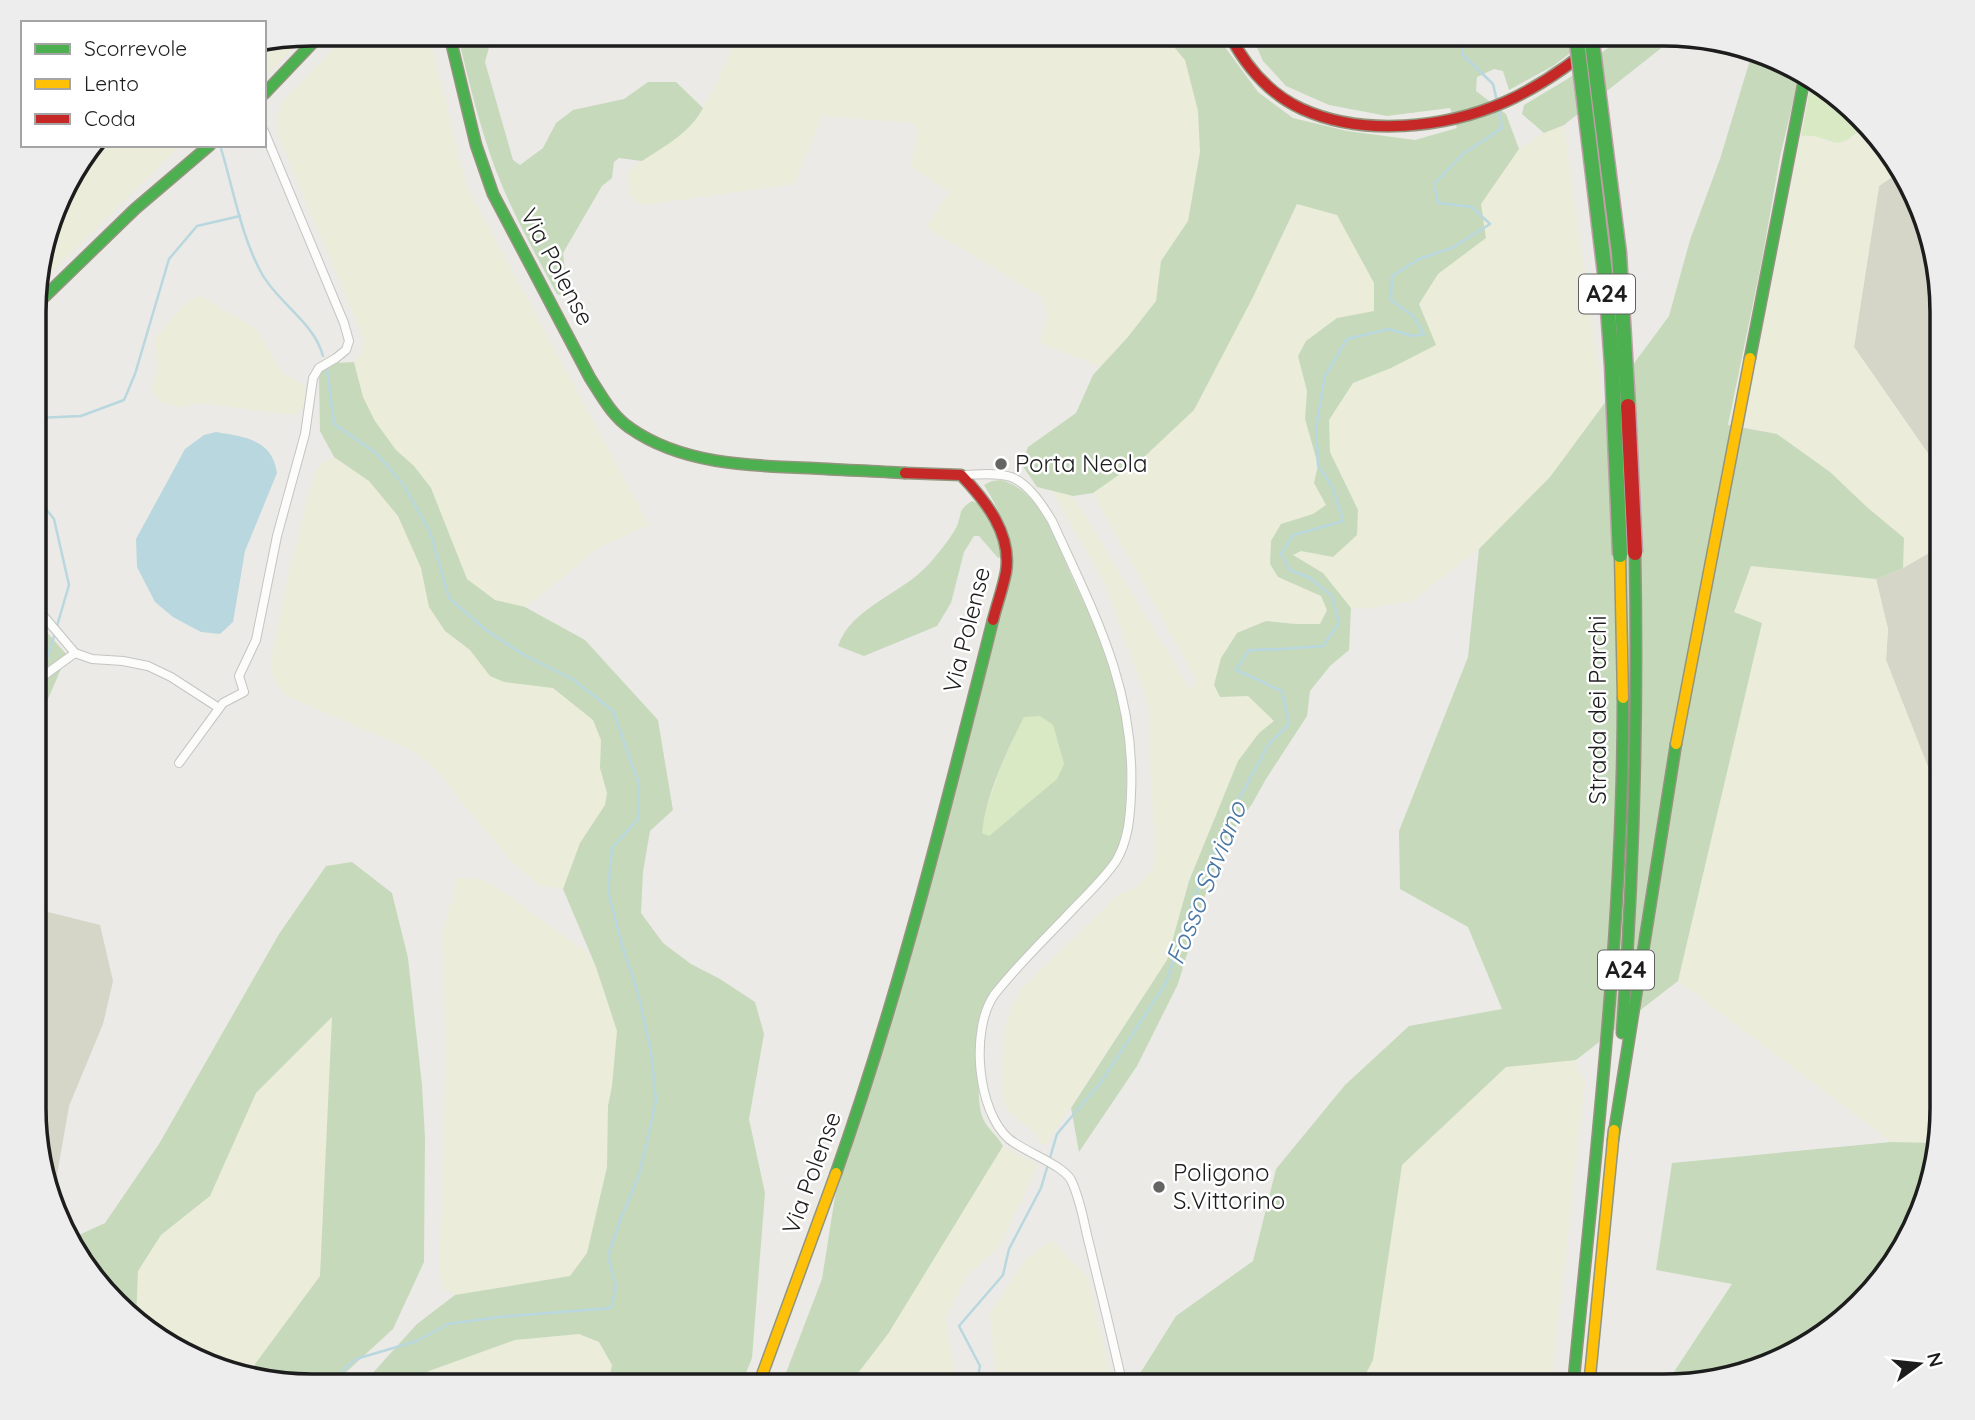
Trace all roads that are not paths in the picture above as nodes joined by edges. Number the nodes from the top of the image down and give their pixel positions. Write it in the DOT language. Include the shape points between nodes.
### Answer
graph roads {
  1 [pos="310,46"];
  2 [pos="452,46"];
  3 [pos="1236,46"];
  4 [pos="1577,46"];
  5 [pos="1592,46"];
  6 [pos="1593,46"];
  7 [pos="1803,85"];
  8 [pos="266,92"];
  9 [pos="266,136"];
  10 [pos="208,147"];
  11 [pos="46,295"];
  12 [pos="961,475"];
  13 [pos="1628,554"];
  14 [pos="46,619"];
  15 [pos="75,653"];
  16 [pos="46,674"];
  17 [pos="219,708"];
  18 [pos="179,763"];
  19 [pos="1613,1140"];
  20 [pos="762,1375"];
  21 [pos="1121,1375"];
  22 [pos="1574,1375"];
  23 [pos="1591,1375"];
  1 -- 8 [label="main road"];
  2 -- 12 [label="main road, Via Polense" via="476,145 498,204 590,378 626,425 671,449 730,461"];
  3 -- 5 [label="main road" via="1260,79 1285,100 1338,120 1385,125 1422,123 1489,108 1530,90"];
  4 -- 13 [label="main road, Strada dei Parchi / A24, bridge" via="1606,282"];
  6 -- 13 [label="main road, Strada dei Parchi / A24, bridge" via="1619,253 1626,359"];
  7 -- 19 [label="main road" via="1673,759"];
  9 -- 17 [label="street" via="349,341 346,350 319,368 313,378 305,434 277,536 256,640 239,676 244,692"];
  10 -- 11 [label="main road"];
  12 -- 20 [label="main road, Via Polense" via="984,499 998,524 1007,554 1006,570 881,1037 838,1170"];
  12 -- 21 [label="street" via="1013,478 1047,513 1109,649 1130,737 1129,822 1119,855 987,1006 981,1069 989,1107 1006,1136 1065,1172 1071,1182"];
  13 -- 19 [label="main road, Strada dei Parchi / A24" via="1638,694 1626,977"];
  13 -- 22 [label="main road, Strada dei Parchi / A24" via="1614,956"];
  14 -- 15 [label="street"];
  15 -- 16 [label="street"];
  15 -- 17 [label="street" via="148,666"];
  17 -- 18 [label="street"];
  19 -- 23 [label="main road, Strada dei Parchi / A24"];
}
